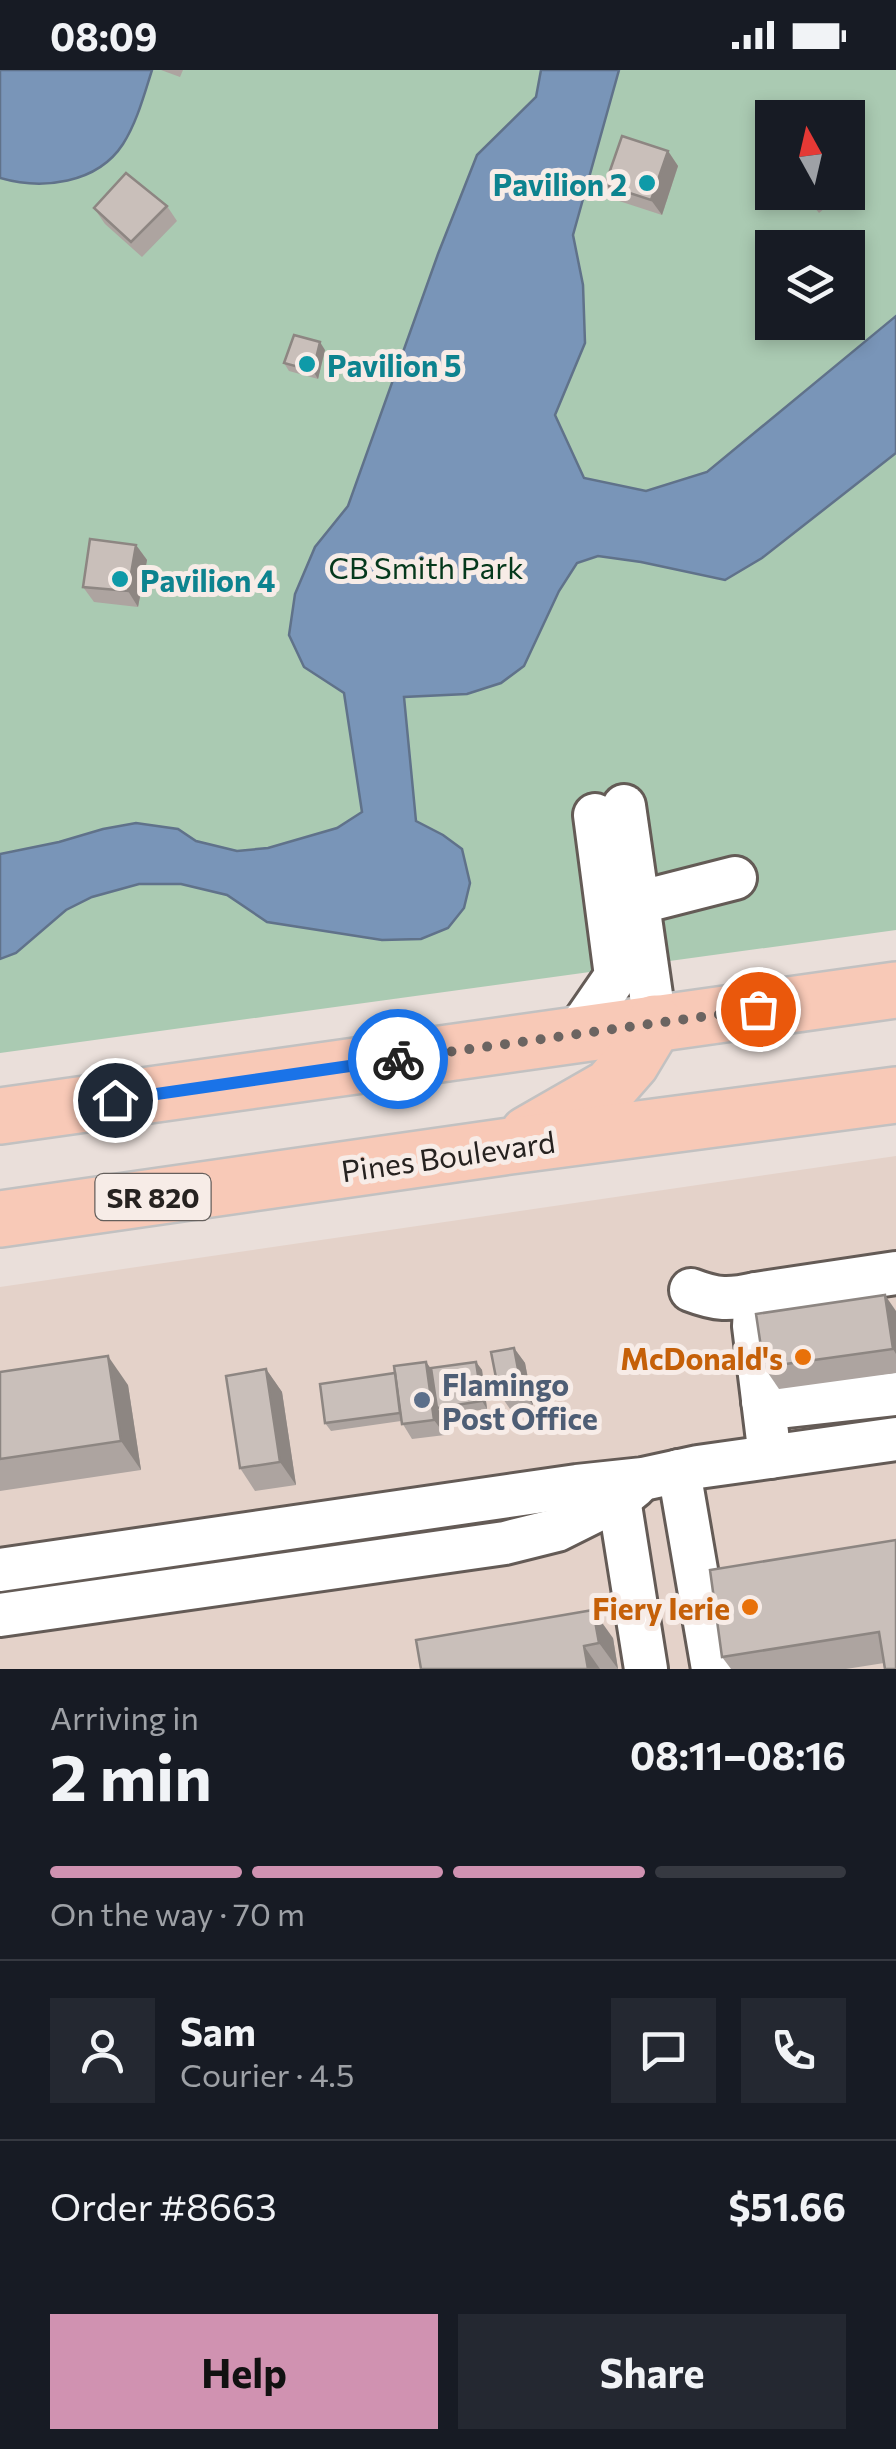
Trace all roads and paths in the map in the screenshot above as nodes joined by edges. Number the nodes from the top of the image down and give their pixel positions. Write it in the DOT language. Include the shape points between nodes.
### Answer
graph roads {
  1 [pos="735,878"];
  2 [pos="637,903"];
  3 [pos="896,990"];
  4 [pos="655,1023"];
  5 [pos="576,1034"];
  6 [pos="896,1095"];
  7 [pos="0,1116"];
  8 [pos="503,1147"];
  9 [pos="0,1219"];
  10 [pos="896,1273"];
  11 [pos="691,1290"];
  12 [pos="756,1294"];
  13 [pos="896,1394"];
  14 [pos="763,1401"];
  15 [pos="896,1440"];
  16 [pos="770,1457"];
  17 [pos="647,1483"];
  18 [pos="0,1570"];
  19 [pos="0,1615"];
  20 [pos="646,1669"];
  21 [pos="713,1669"];
  1 -- 2 [label="lane"];
  2 -- 4 [label="lane"];
  2 -- 5 [label="lane" via="609,811 616,976"];
  3 -- 4 [label="highway"];
  4 -- 5 [label="highway"];
  4 -- 8 [label="highway" via="610,1086"];
  5 -- 7 [label="highway"];
  6 -- 8 [label="highway, Pines Boulevard / SR 820"];
  8 -- 9 [label="highway, Pines Boulevard / SR 820"];
  10 -- 12 [label="lane"];
  11 -- 12 [label="lane" via="728,1300"];
  12 -- 14 [label="lane"];
  13 -- 14 [label="lane" via="786,1406"];
  14 -- 16 [label="lane"];
  15 -- 16 [label="lane"];
  16 -- 17 [label="lane"];
  17 -- 18 [label="lane" via="576,1486"];
  17 -- 19 [label="lane" via="557,1530 505,1542"];
  17 -- 20 [label="lane"];
  17 -- 21 [label="lane"];
}
